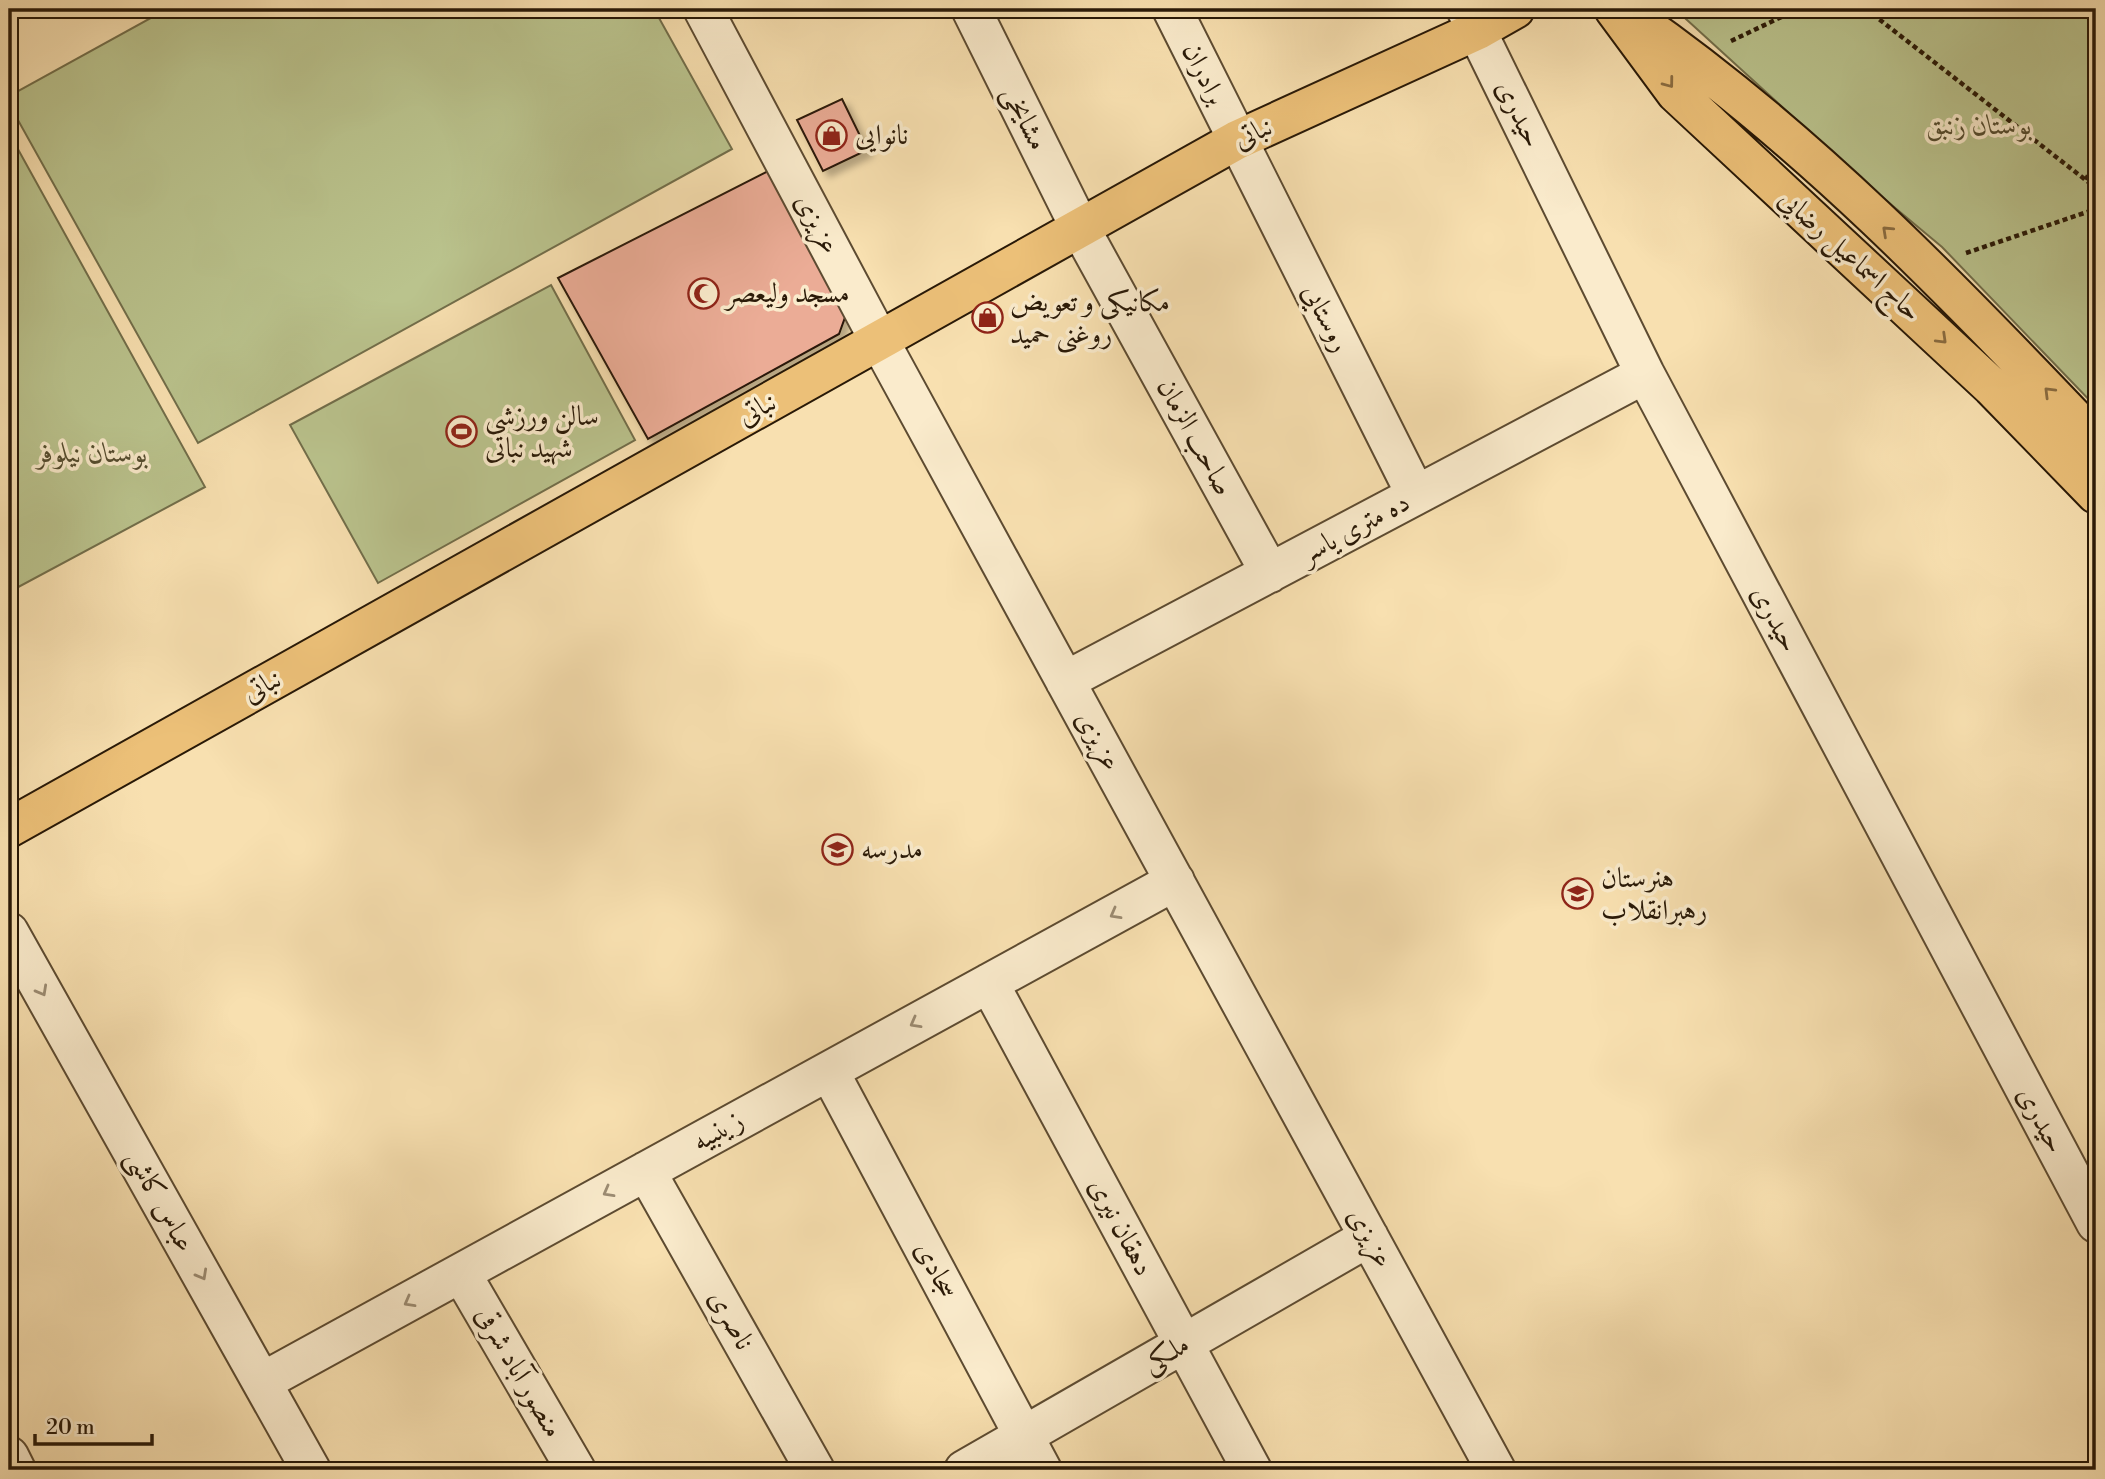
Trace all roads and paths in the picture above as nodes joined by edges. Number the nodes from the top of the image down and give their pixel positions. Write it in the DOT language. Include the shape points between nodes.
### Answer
graph roads {
  1 [pos="703,9"];
  2 [pos="971,9"];
  3 [pos="1171,9"];
  4 [pos="1515,9"];
  5 [pos="1614,9"];
  6 [pos="1621,9"];
  7 [pos="1798,9"];
  8 [pos="1866,9"];
  9 [pos="1472,19"];
  10 [pos="1692,59"];
  11 [pos="1237,140"];
  12 [pos="2096,157"];
  13 [pos="2087,180"];
  14 [pos="2096,188"];
  15 [pos="2096,209"];
  16 [pos="1080,228"];
  17 [pos="1925,267"];
  18 [pos="879,340"];
  19 [pos="1645,374"];
  20 [pos="2096,441"];
  21 [pos="2096,494"];
  22 [pos="1416,495"];
  23 [pos="1270,573"];
  24 [pos="1065,681"];
  25 [pos="9,828"];
  26 [pos="1175,881"];
  27 [pos="9,932"];
  28 [pos="989,983"];
  29 [pos="830,1071"];
  30 [pos="646,1171"];
  31 [pos="2096,1223"];
  32 [pos="1369,1237"];
  33 [pos="461,1273"];
  34 [pos="1184,1344"];
  35 [pos="262,1382"];
  36 [pos="1023,1436"];
  37 [pos="9,1456"];
  38 [pos="16,1470"];
  39 [pos="312,1470"];
  40 [pos="576,1470"];
  41 [pos="815,1470"];
  42 [pos="964,1470"];
  43 [pos="1042,1470"];
  44 [pos="1252,1470"];
  45 [pos="1496,1470"];
  1 -- 18 [label="street, عزیزی"];
  2 -- 16 [label="street, مشایخی"];
  3 -- 11 [label="street, برادران"];
  4 -- 9 [label="main road, نباتی"];
  5 -- 21 [label="main road, حاج اسماعیل رضایی, one-way" via="1676,93 1972,368"];
  6 -- 10 [label="main road, حاج اسماعیل رضایی"];
  7 -- 10 [label="path"];
  8 -- 13 [label="path"];
  9 -- 11 [label="main road, نباتی"];
  9 -- 19 [label="street, حیدری"];
  17 -- 10 [label="main road, حاج اسماعیل رضایی, one-way" via="1810,159"];
  11 -- 16 [label="main road, نباتی"];
  11 -- 22 [label="street, روستایی"];
  12 -- 13 [label="path"];
  13 -- 14 [label="path"];
  15 -- 17 [label="path"];
  16 -- 18 [label="main road, نباتی"];
  16 -- 23 [label="street, صاحب الزمان"];
  20 -- 17 [label="main road, حاج اسماعیل رضایی, one-way"];
  18 -- 24 [label="street, عزیزی"];
  18 -- 25 [label="main road, نباتی"];
  19 -- 22 [label="street, ده متری یاسر"];
  19 -- 31 [label="street, حیدری"];
  22 -- 23 [label="street, ده متری یاسر"];
  23 -- 24 [label="street, ده متری یاسر"];
  24 -- 26 [label="street, عزیزی"];
  26 -- 28 [label="street, زینبیه, one-way"];
  26 -- 32 [label="street, عزیزی"];
  27 -- 35 [label="street, عباس کاشی, one-way"];
  28 -- 29 [label="street, زینبیه, one-way"];
  28 -- 34 [label="street, دهقان نیری"];
  29 -- 30 [label="street, زینبیه"];
  29 -- 36 [label="street, سجادی"];
  30 -- 33 [label="street, زینبیه, one-way"];
  30 -- 41 [label="street, ناصری"];
  32 -- 34 [label="street, ملکی"];
  32 -- 45 [label="street, عزیزی"];
  33 -- 35 [label="street, زینبیه, one-way"];
  33 -- 40 [label="street, منصور آباد شرقی"];
  34 -- 36 [label="street, ملکی"];
  34 -- 44 [label="street, دهقان نیری"];
  35 -- 39 [label="street, عباس کاشی"];
  36 -- 42 [label="street, ملکی"];
  36 -- 43 [label="street, سجادی"];
  37 -- 38 [label="street"];
}
